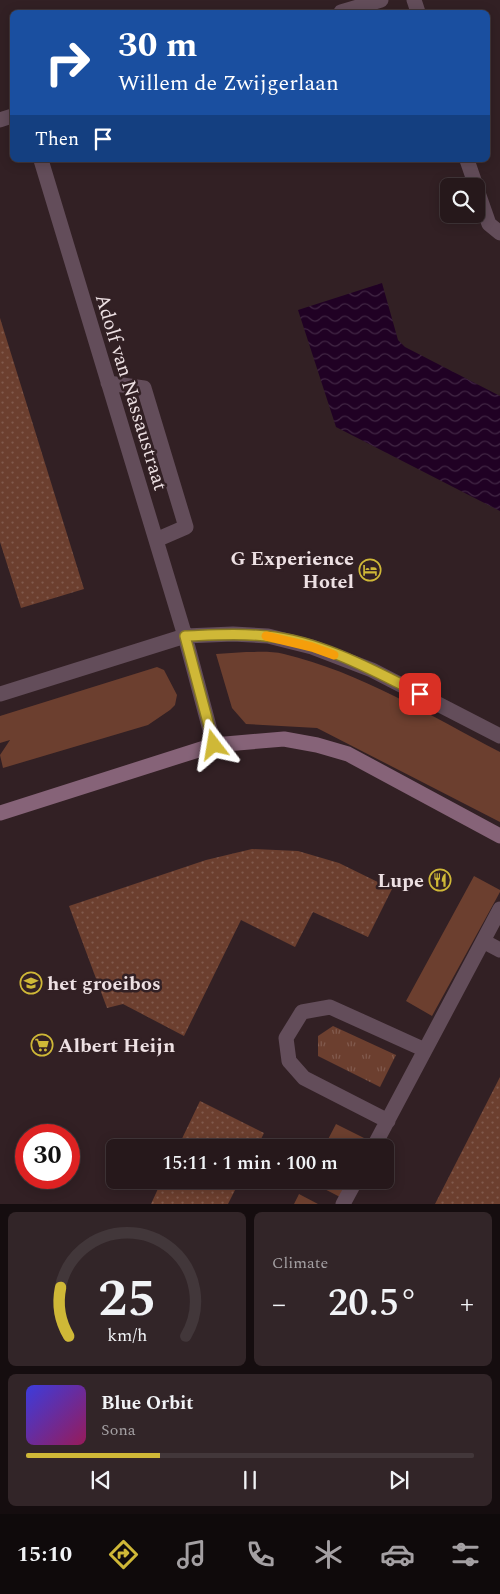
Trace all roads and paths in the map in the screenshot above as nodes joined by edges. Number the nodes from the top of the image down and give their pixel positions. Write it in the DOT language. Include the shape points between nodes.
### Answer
graph roads {
  1 [pos="381,0"];
  2 [pos="348,10"];
  3 [pos="41,162"];
  4 [pos="468,162"];
  5 [pos="473,178"];
  6 [pos="485,212"];
  7 [pos="500,233"];
  8 [pos="108,383"];
  9 [pos="156,540"];
  10 [pos="185,636"];
  11 [pos="0,694"];
  12 [pos="500,736"];
  13 [pos="214,745"];
  14 [pos="0,813"];
  15 [pos="500,836"];
  16 [pos="500,909"];
  17 [pos="483,941"];
  18 [pos="500,950"];
  19 [pos="425,1050"];
  20 [pos="388,1120"];
  21 [pos="378,1139"];
  22 [pos="351,1189"];
  23 [pos="343,1204"];
  1 -- 2 [label="street"];
  3 -- 8 [label="street, Adolf van Nassaustraat"];
  4 -- 5 [label="street"];
  6 -- 7 [label="street" via="489,224"];
  8 -- 9 [label="street, Adolf van Nassaustraat"];
  8 -- 9 [label="street" via="144,388 186,527"];
  9 -- 10 [label="street, Adolf van Nassaustraat"];
  10 -- 11 [label="street"];
  10 -- 12 [label="street" via="268,636 312,647 372,670"];
  10 -- 13 [label="street, Adolf van Nassaustraat"];
  13 -- 14 [label="street"];
  13 -- 15 [label="street" via="284,739 348,754"];
  16 -- 17 [label="street"];
  17 -- 18 [label="street"];
  17 -- 19 [label="street"];
  19 -- 20 [label="street"];
  19 -- 20 [label="street" via="330,1007 302,1012 286,1038 289,1061 304,1078"];
  20 -- 21 [label="street"];
  22 -- 23 [label="street"];
}
